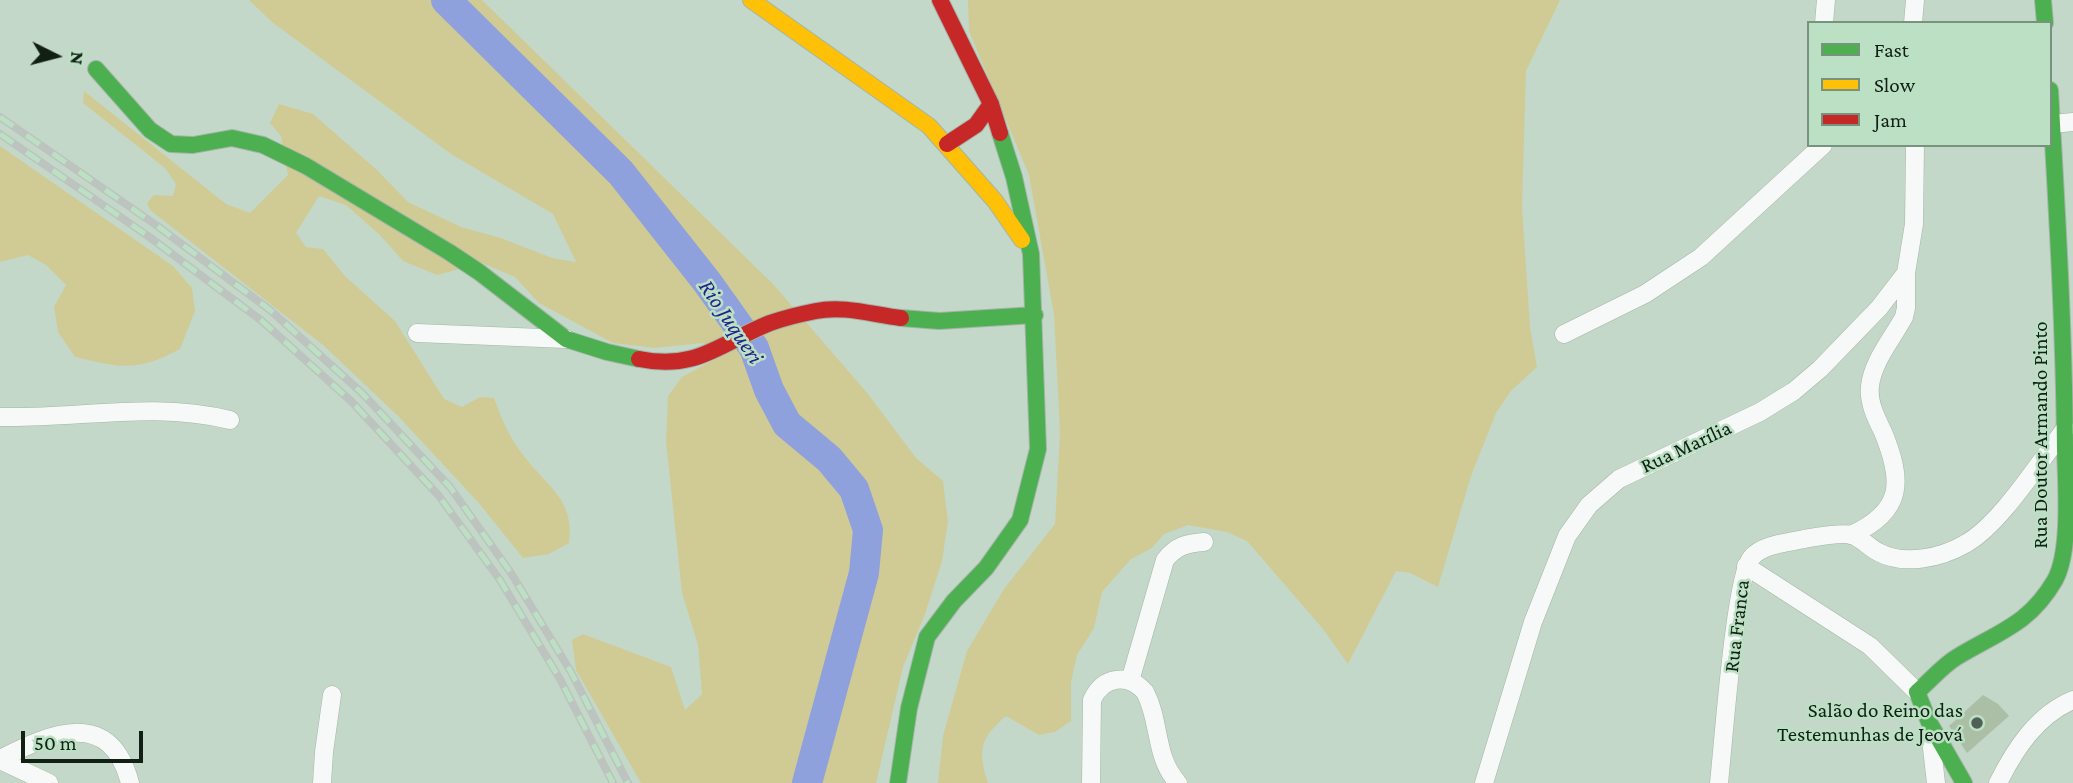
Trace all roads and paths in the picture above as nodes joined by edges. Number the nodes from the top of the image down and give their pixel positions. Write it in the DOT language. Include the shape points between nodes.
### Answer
graph roads {
  1 [pos="751,0"];
  2 [pos="940,0"];
  3 [pos="1826,0"];
  4 [pos="1915,0"];
  5 [pos="2043,0"];
  6 [pos="1824,21"];
  7 [pos="1913,21"];
  8 [pos="2045,21"];
  9 [pos="96,69"];
  10 [pos="992,104"];
  11 [pos="2052,113"];
  12 [pos="2073,122"];
  13 [pos="2053,124"];
  14 [pos="947,144"];
  15 [pos="1821,147"];
  16 [pos="1915,147"];
  17 [pos="1031,254"];
  18 [pos="1906,274"];
  19 [pos="1035,315"];
  20 [pos="417,333"];
  21 [pos="1564,334"];
  22 [pos="566,339"];
  23 [pos="2068,341"];
  24 [pos="0,416"];
  25 [pos="230,420"];
  26 [pos="2064,429"];
  27 [pos="2070,508"];
  28 [pos="1852,535"];
  29 [pos="1205,542"];
  30 [pos="1745,566"];
  31 [pos="1130,681"];
  32 [pos="1917,692"];
  33 [pos="332,695"];
  34 [pos="2073,701"];
  35 [pos="1929,722"];
  36 [pos="0,760"];
  37 [pos="50,783"];
  38 [pos="130,783"];
  39 [pos="323,783"];
  40 [pos="898,783"];
  41 [pos="1091,783"];
  42 [pos="1178,783"];
  43 [pos="1484,783"];
  44 [pos="1719,783"];
  45 [pos="1936,783"];
  46 [pos="1964,783"];
  47 [pos="1998,783"];
  1 -- 14 [label="main road" via="929,126"];
  2 -- 10 [label="main road"];
  3 -- 6 [label="street"];
  4 -- 7 [label="street"];
  5 -- 8 [label="main road"];
  9 -- 22 [label="main road" via="150,130 170,144 239,139 296,161 479,272"];
  10 -- 14 [label="main road" via="976,125"];
  10 -- 17 [label="main road"];
  11 -- 13 [label="main road, Rua Doutor Armando Pinto"];
  12 -- 13 [label="street"];
  13 -- 23 [label="main road, Rua Doutor Armando Pinto"];
  14 -- 17 [label="main road" via="995,201"];
  15 -- 21 [label="street" via="1701,257 1646,294"];
  16 -- 18 [label="street, Rua Marília" via="1914,224"];
  17 -- 19 [label="main road"];
  18 -- 28 [label="street" via="1904,317 1870,386 1874,413 1894,461 1896,485 1888,508"];
  18 -- 43 [label="street, Rua Marília" via="1851,338 1794,391 1619,480 1589,505 1567,536 1532,622"];
  19 -- 22 [label="main road" via="939,321 835,308 771,323 688,361 673,363 630,358"];
  19 -- 40 [label="main road" via="1038,449 1020,520 986,569 927,637 909,708"];
  20 -- 22 [label="street"];
  23 -- 26 [label="main road, Rua Doutor Armando Pinto"];
  24 -- 25 [label="street" via="170,410"];
  26 -- 27 [label="main road, Rua Doutor Armando Pinto"];
  26 -- 28 [label="street" via="1993,521 1966,544 1936,555 1900,559 1886,556"];
  27 -- 32 [label="main road, Rua Doutor Armando Pinto" via="2056,578 2041,601 2025,620 1954,659"];
  28 -- 30 [label="street, Rua Franca" via="1772,546 1759,551"];
  29 -- 31 [label="street" via="1179,547 1165,560"];
  30 -- 32 [label="street" via="1870,646"];
  30 -- 44 [label="street, Rua Franca"];
  31 -- 41 [label="street" via="1117,680 1097,688"];
  31 -- 42 [label="street" via="1149,699 1164,763"];
  32 -- 35 [label="main road"];
  33 -- 39 [label="street"];
  34 -- 47 [label="street" via="2037,723"];
  35 -- 45 [label="street"];
  35 -- 46 [label="main road"];
  36 -- 37 [label="street"];
  36 -- 38 [label="street" via="51,736 94,734 117,752"];
}
